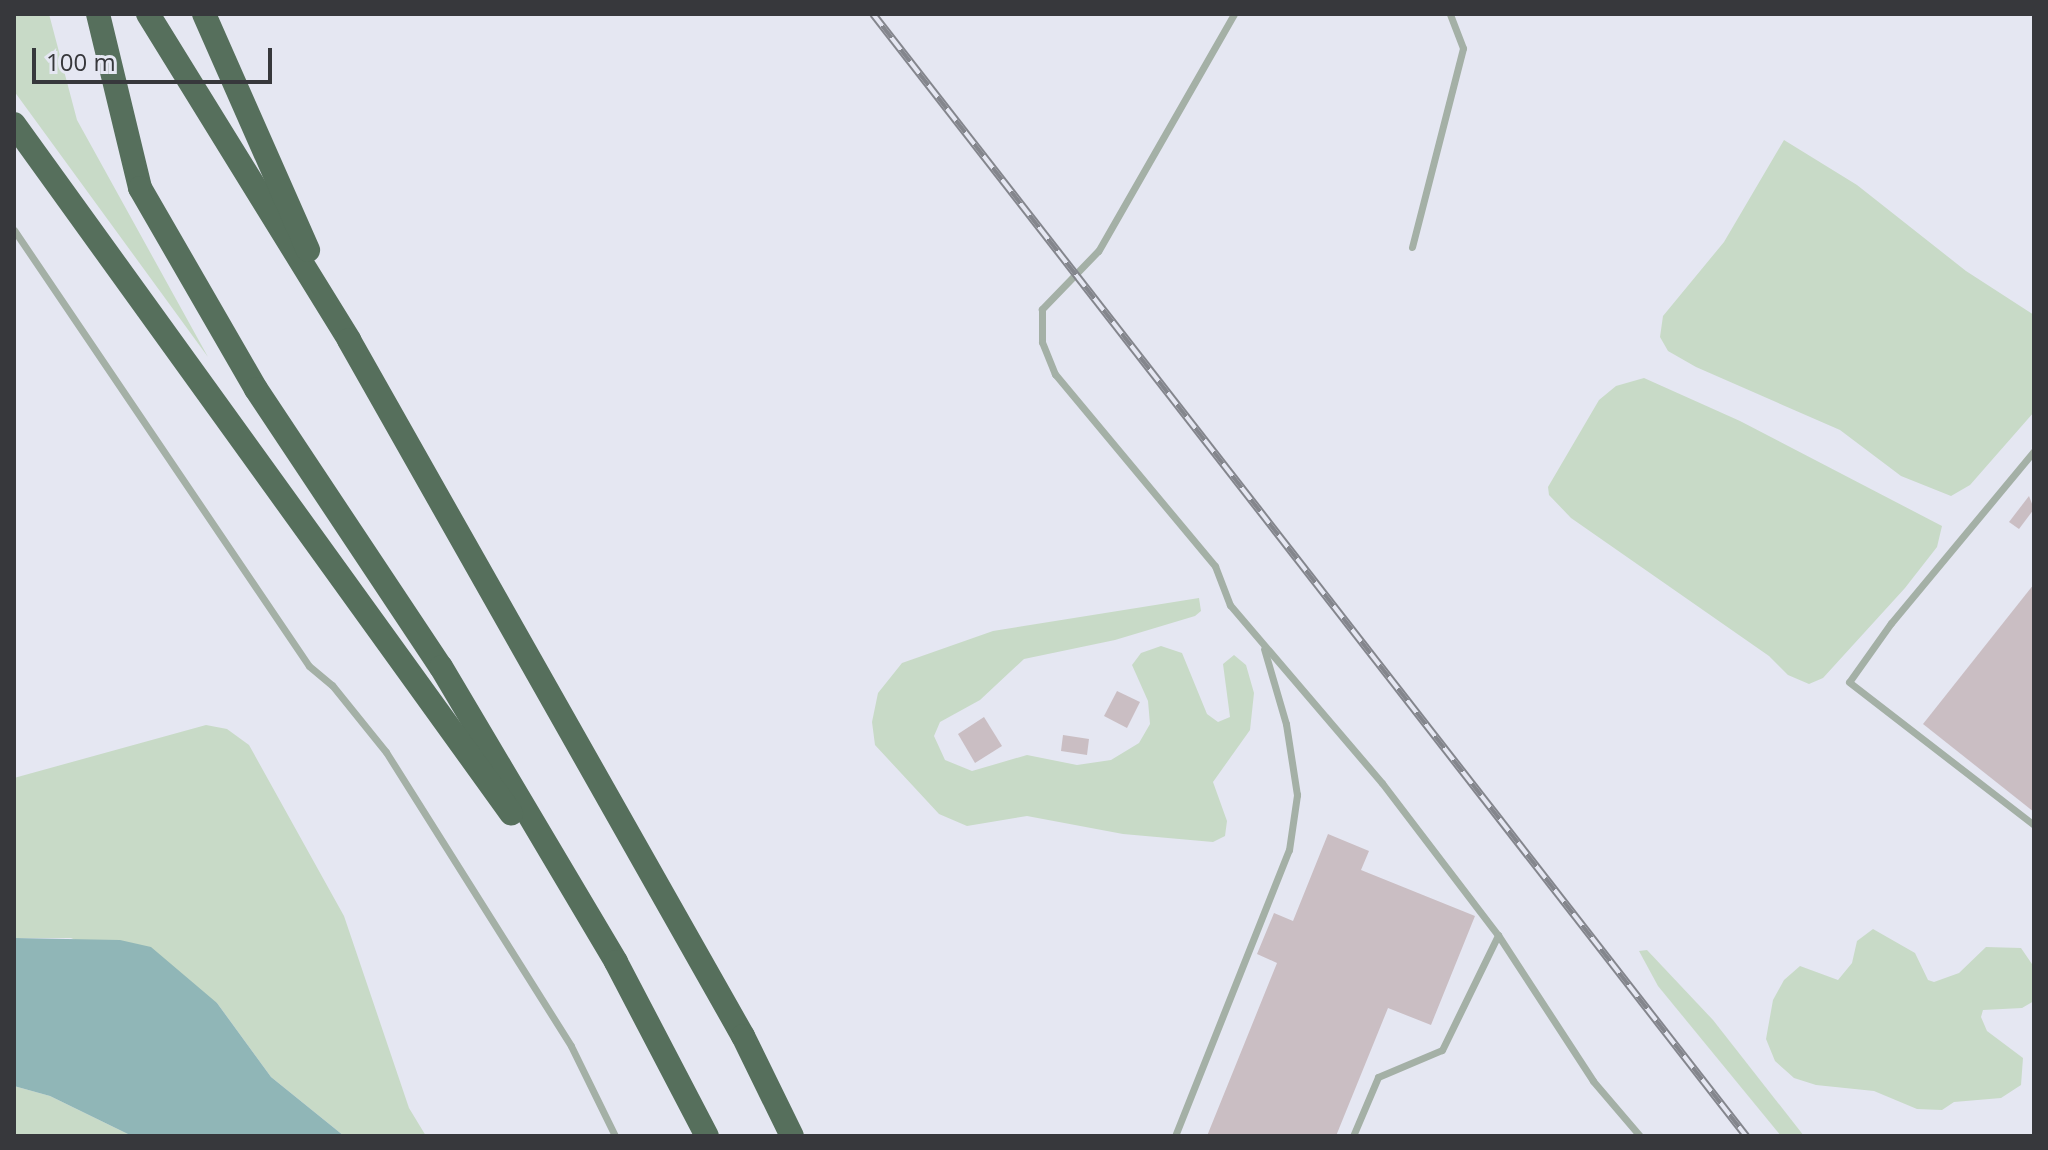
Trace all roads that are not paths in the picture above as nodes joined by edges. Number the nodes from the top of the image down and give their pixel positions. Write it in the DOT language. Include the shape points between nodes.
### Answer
graph roads {
  1 [pos="98,14"];
  2 [pos="148,14"];
  3 [pos="204,14"];
  4 [pos="1234,14"];
  5 [pos="1450,14"];
  6 [pos="14,124"];
  7 [pos="14,230"];
  8 [pos="1412,247"];
  9 [pos="349,340"];
  10 [pos="2034,451"];
  11 [pos="1263,647"];
  12 [pos="2034,825"];
  13 [pos="1498,935"];
  14 [pos="616,962"];
  15 [pos="615,1136"];
  16 [pos="707,1136"];
  17 [pos="792,1136"];
  18 [pos="1175,1136"];
  19 [pos="1353,1136"];
  20 [pos="1640,1136"];
  1 -- 14 [label="highway" via="140,188 256,389 441,667"];
  2 -- 9 [label="highway"];
  3 -- 9 [label="highway"];
  4 -- 11 [label="lane" via="1098,251 1042,309 1042,342 1055,374 1215,566 1230,605"];
  5 -- 8 [label="lane" via="1463,48"];
  6 -- 14 [label="highway"];
  7 -- 15 [label="lane" via="309,666 332,685 386,752 571,1046"];
  9 -- 17 [label="highway" via="727,1009"];
  10 -- 12 [label="lane" via="1891,623 1849,682"];
  11 -- 13 [label="lane" via="1322,708"];
  11 -- 18 [label="lane" via="1286,724 1297,795 1289,850"];
  13 -- 19 [label="lane" via="1442,1050 1378,1077"];
  13 -- 20 [label="lane" via="1593,1081"];
  14 -- 16 [label="highway"];
}
